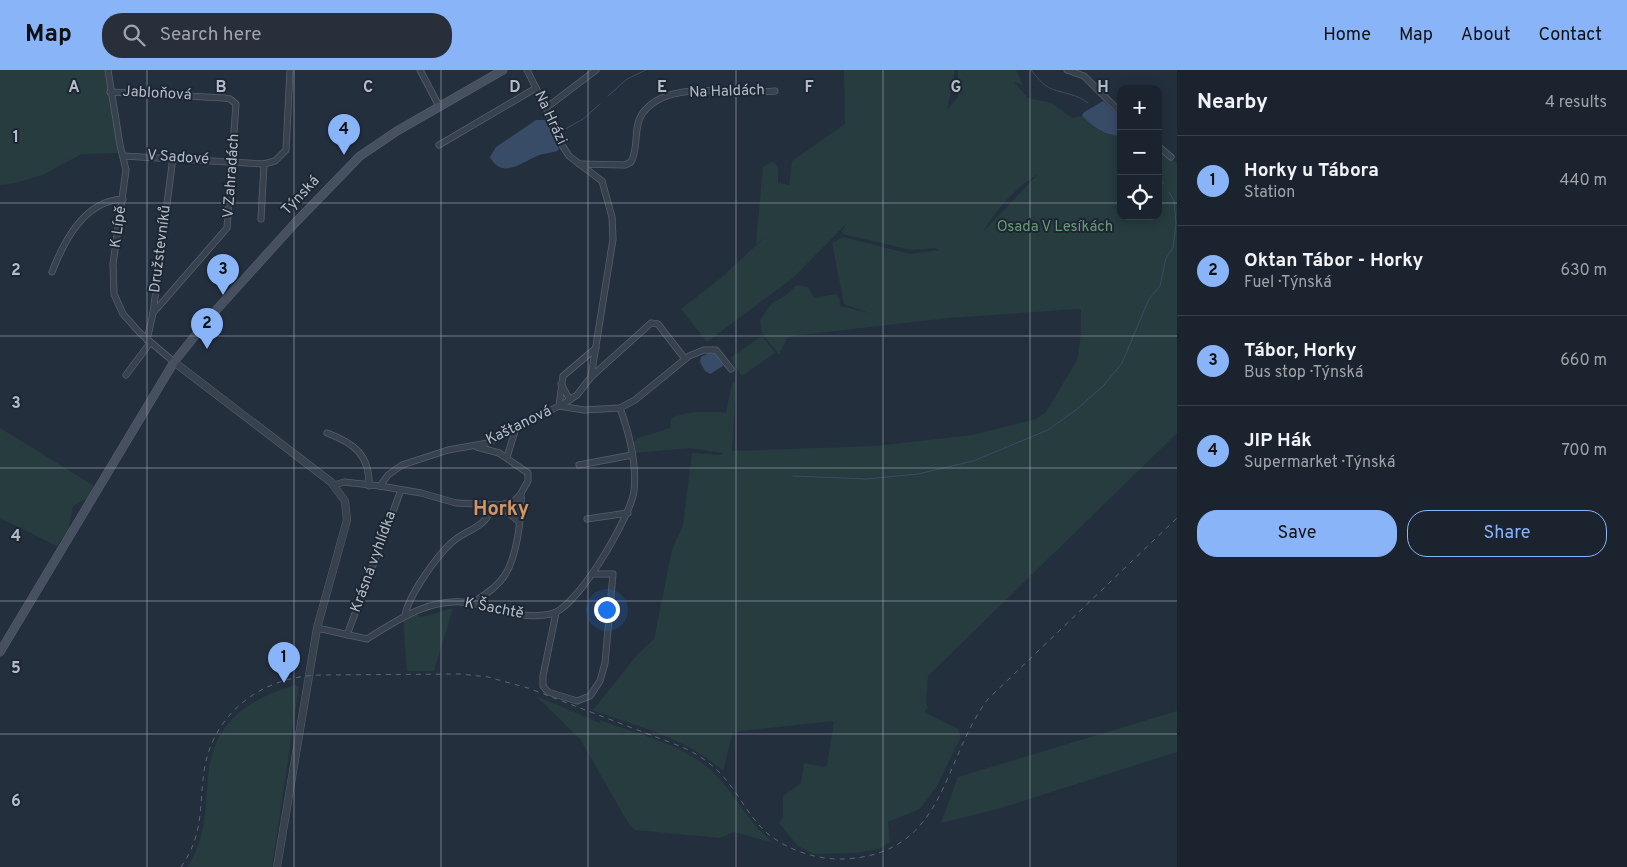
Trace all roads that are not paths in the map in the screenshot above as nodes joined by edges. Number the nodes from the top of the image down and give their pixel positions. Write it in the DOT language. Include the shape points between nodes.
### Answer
graph roads {
  1 [pos="108,70"];
  2 [pos="290,70"];
  3 [pos="420,70"];
  4 [pos="503,70"];
  5 [pos="527,70"];
  6 [pos="596,70"];
  7 [pos="1067,70"];
  8 [pos="536,88"];
  9 [pos="775,91"];
  10 [pos="110,92"];
  11 [pos="234,101"];
  12 [pos="439,106"];
  13 [pos="546,108"];
  14 [pos="1117,109"];
  15 [pos="440,145"];
  16 [pos="1162,149"];
  17 [pos="122,156"];
  18 [pos="173,157"];
  19 [pos="1171,157"];
  20 [pos="232,162"];
  21 [pos="264,164"];
  22 [pos="577,164"];
  23 [pos="122,199"];
  24 [pos="261,219"];
  25 [pos="52,272"];
  26 [pos="152,312"];
  27 [pos="149,341"];
  28 [pos="596,348"];
  29 [pos="685,359"];
  30 [pos="174,362"];
  31 [pos="732,369"];
  32 [pos="126,375"];
  33 [pos="591,377"];
  34 [pos="560,384"];
  35 [pos="570,400"];
  36 [pos="559,406"];
  37 [pos="620,408"];
  38 [pos="517,428"];
  39 [pos="327,433"];
  40 [pos="474,446"];
  41 [pos="632,455"];
  42 [pos="507,457"];
  43 [pos="579,465"];
  44 [pos="334,484"];
  45 [pos="369,486"];
  46 [pos="380,486"];
  47 [pos="401,490"];
  48 [pos="521,494"];
  49 [pos="497,505"];
  50 [pos="628,513"];
  51 [pos="587,519"];
  52 [pos="519,522"];
  53 [pos="592,574"];
  54 [pos="472,603"];
  55 [pos="556,613"];
  56 [pos="405,615"];
  57 [pos="317,628"];
  58 [pos="347,635"];
  59 [pos="0,652"];
  60 [pos="278,867"];
  1 -- 10 [label="street, K Lípě"];
  2 -- 21 [label="street" via="286,150 275,161"];
  3 -- 12 [label="street"];
  4 -- 12 [label="main road, Týnská"];
  5 -- 8 [label="street, Na Hrázi"];
  6 -- 13 [label="street"];
  7 -- 14 [label="street" via="1084,76"];
  8 -- 13 [label="street, Na Hrázi"];
  8 -- 15 [label="street"];
  9 -- 22 [label="street, Na Haldách" via="708,91 660,97 640,119 631,162 625,165"];
  10 -- 11 [label="street, Jabloňová"];
  10 -- 17 [label="street, K Lípě"];
  11 -- 20 [label="street, V Zahradách"];
  12 -- 30 [label="main road, Týnská" via="380,141 340,175 210,317"];
  13 -- 22 [label="street, Na Hrázi" via="560,142"];
  16 -- 19 [label="street"];
  17 -- 18 [label="street, V Sadové"];
  17 -- 23 [label="street, K Lípě" via="126,175"];
  18 -- 20 [label="street, V Sadové"];
  18 -- 26 [label="street, Družstevníků"];
  20 -- 21 [label="street, V Sadové"];
  20 -- 26 [label="street, V Zahradách" via="227,228"];
  21 -- 24 [label="street"];
  22 -- 28 [label="street, Na Hrázi" via="602,181 613,227"];
  23 -- 25 [label="street" via="102,204 86,215 63,244"];
  23 -- 27 [label="street, K Lípě" via="113,264 113,290 123,314"];
  26 -- 27 [label="street, Družstevníků"];
  27 -- 30 [label="street, K Lípě"];
  27 -- 32 [label="street"];
  28 -- 33 [label="street, Na Hrázi"];
  28 -- 34 [label="street" via="565,373"];
  29 -- 31 [label="street, Kaštanová" via="700,351 714,349"];
  29 -- 33 [label="street" via="658,324 651,324"];
  29 -- 37 [label="street, Kaštanová"];
  30 -- 44 [label="street"];
  30 -- 59 [label="main road, Týnská"];
  33 -- 35 [label="street"];
  34 -- 35 [label="street"];
  34 -- 36 [label="street"];
  35 -- 36 [label="street"];
  36 -- 37 [label="street, Kaštanová" via="584,410"];
  36 -- 38 [label="street, Kaštanová"];
  37 -- 41 [label="street"];
  38 -- 40 [label="street, Kaštanová" via="488,443"];
  38 -- 42 [label="street"];
  39 -- 45 [label="street" via="344,439 360,452 370,470"];
  40 -- 42 [label="street"];
  40 -- 46 [label="street, Kaštanová" via="402,464"];
  41 -- 43 [label="street"];
  41 -- 50 [label="street" via="634,491"];
  42 -- 48 [label="street" via="528,473 528,481"];
  44 -- 45 [label="street" via="344,482"];
  44 -- 57 [label="street" via="345,501 347,520"];
  45 -- 46 [label="street"];
  46 -- 47 [label="street"];
  47 -- 49 [label="street" via="456,503"];
  47 -- 58 [label="street, Krásná vyhlídka"];
  48 -- 49 [label="street" via="514,501"];
  48 -- 52 [label="street"];
  49 -- 52 [label="street"];
  49 -- 56 [label="street" via="483,524 454,542 440,557 412,598"];
  50 -- 51 [label="street"];
  50 -- 53 [label="street"];
  52 -- 54 [label="street" via="506,573 497,585"];
  53 -- 55 [label="street" via="577,594"];
  53 -- 55 [label="street" via="613,574 600,682 590,696 582,700 548,692 543,686"];
  54 -- 55 [label="street, K Šachtě" via="528,616"];
  54 -- 56 [label="street, K Šachtě" via="440,603"];
  56 -- 58 [label="street, K Šachtě" via="368,639"];
  57 -- 58 [label="street, K Šachtě"];
  57 -- 60 [label="street"];
}
